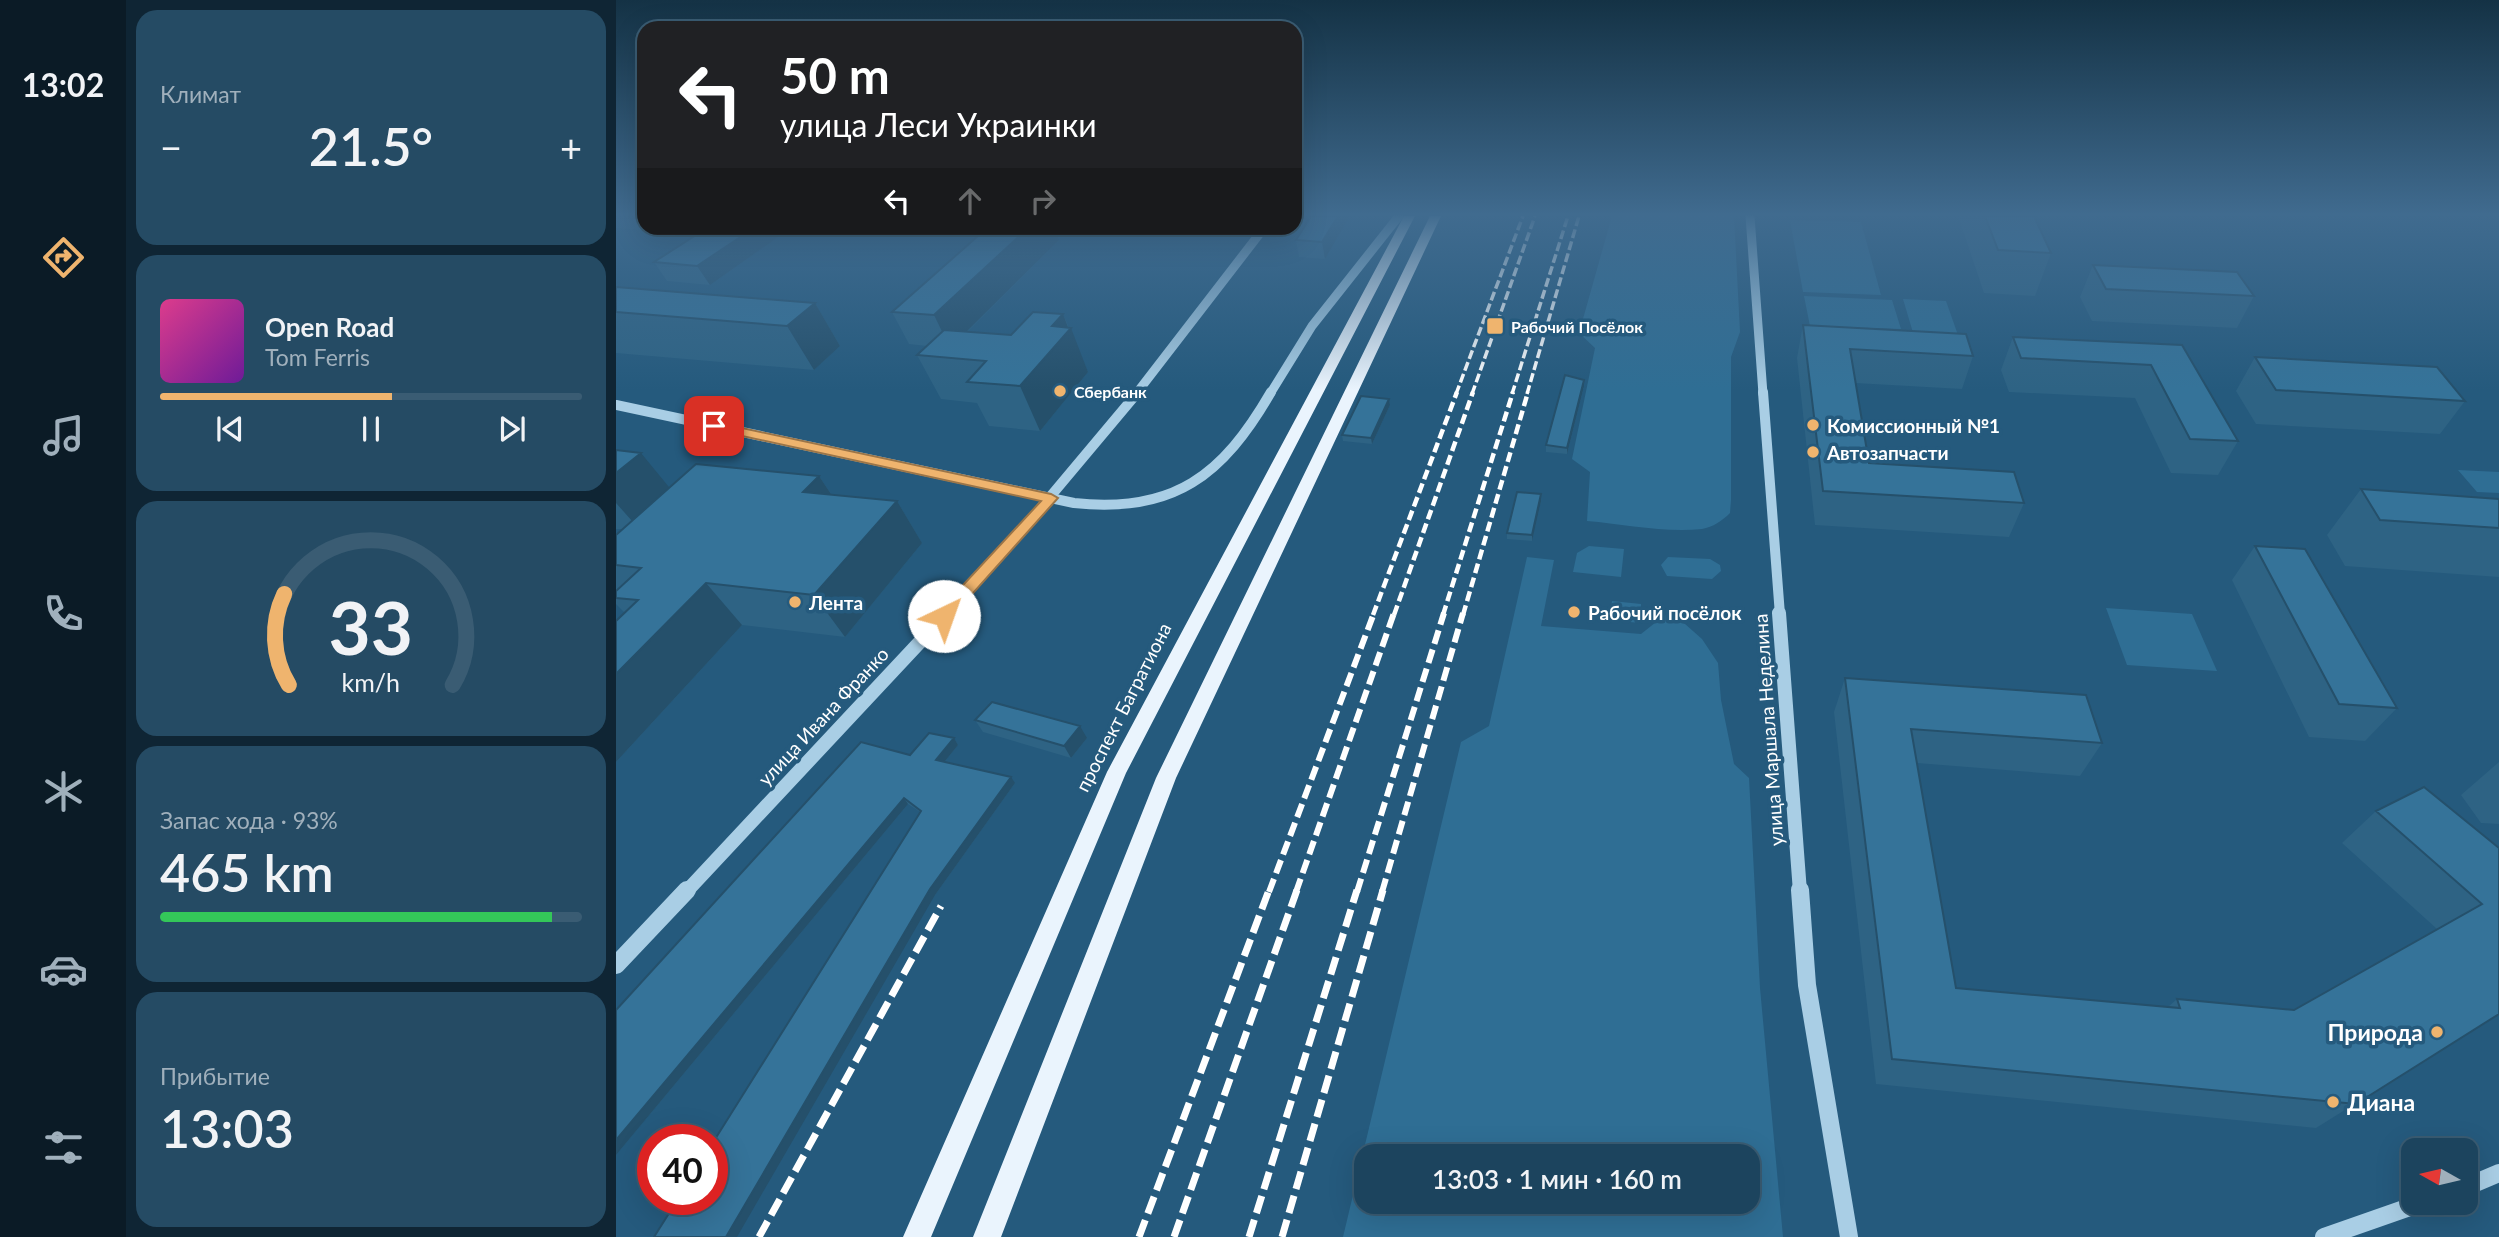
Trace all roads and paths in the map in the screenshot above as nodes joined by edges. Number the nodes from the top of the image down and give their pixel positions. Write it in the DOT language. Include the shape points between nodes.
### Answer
graph roads {
  1 [pos="1229,274"];
  2 [pos="1354,274"];
  3 [pos="1378,274"];
  4 [pos="1407,274"];
  5 [pos="1754,274"];
  6 [pos="616,405"];
  7 [pos="1051,498"];
  8 [pos="616,965"];
  9 [pos="2499,1173"];
  10 [pos="2478,1182"];
  11 [pos="2401,1210"];
  12 [pos="917,1237"];
  13 [pos="987,1237"];
  14 [pos="1849,1237"];
  15 [pos="2324,1237"];
  1 -- 7 [label="street, улица Ивана Франко"];
  2 -- 7 [label="street" via="1301,341 1248,432 1211,473 1178,491 1118,506"];
  3 -- 12 [label="main road, проспект Багратиона" via="1117,772"];
  4 -- 13 [label="main road" via="1166,778"];
  5 -- 14 [label="street, улица Маршала Неделина" via="1807,985"];
  6 -- 7 [label="street"];
  7 -- 8 [label="street, улица Ивана Франко"];
  9 -- 10 [label="street"];
  11 -- 15 [label="street"];
}
